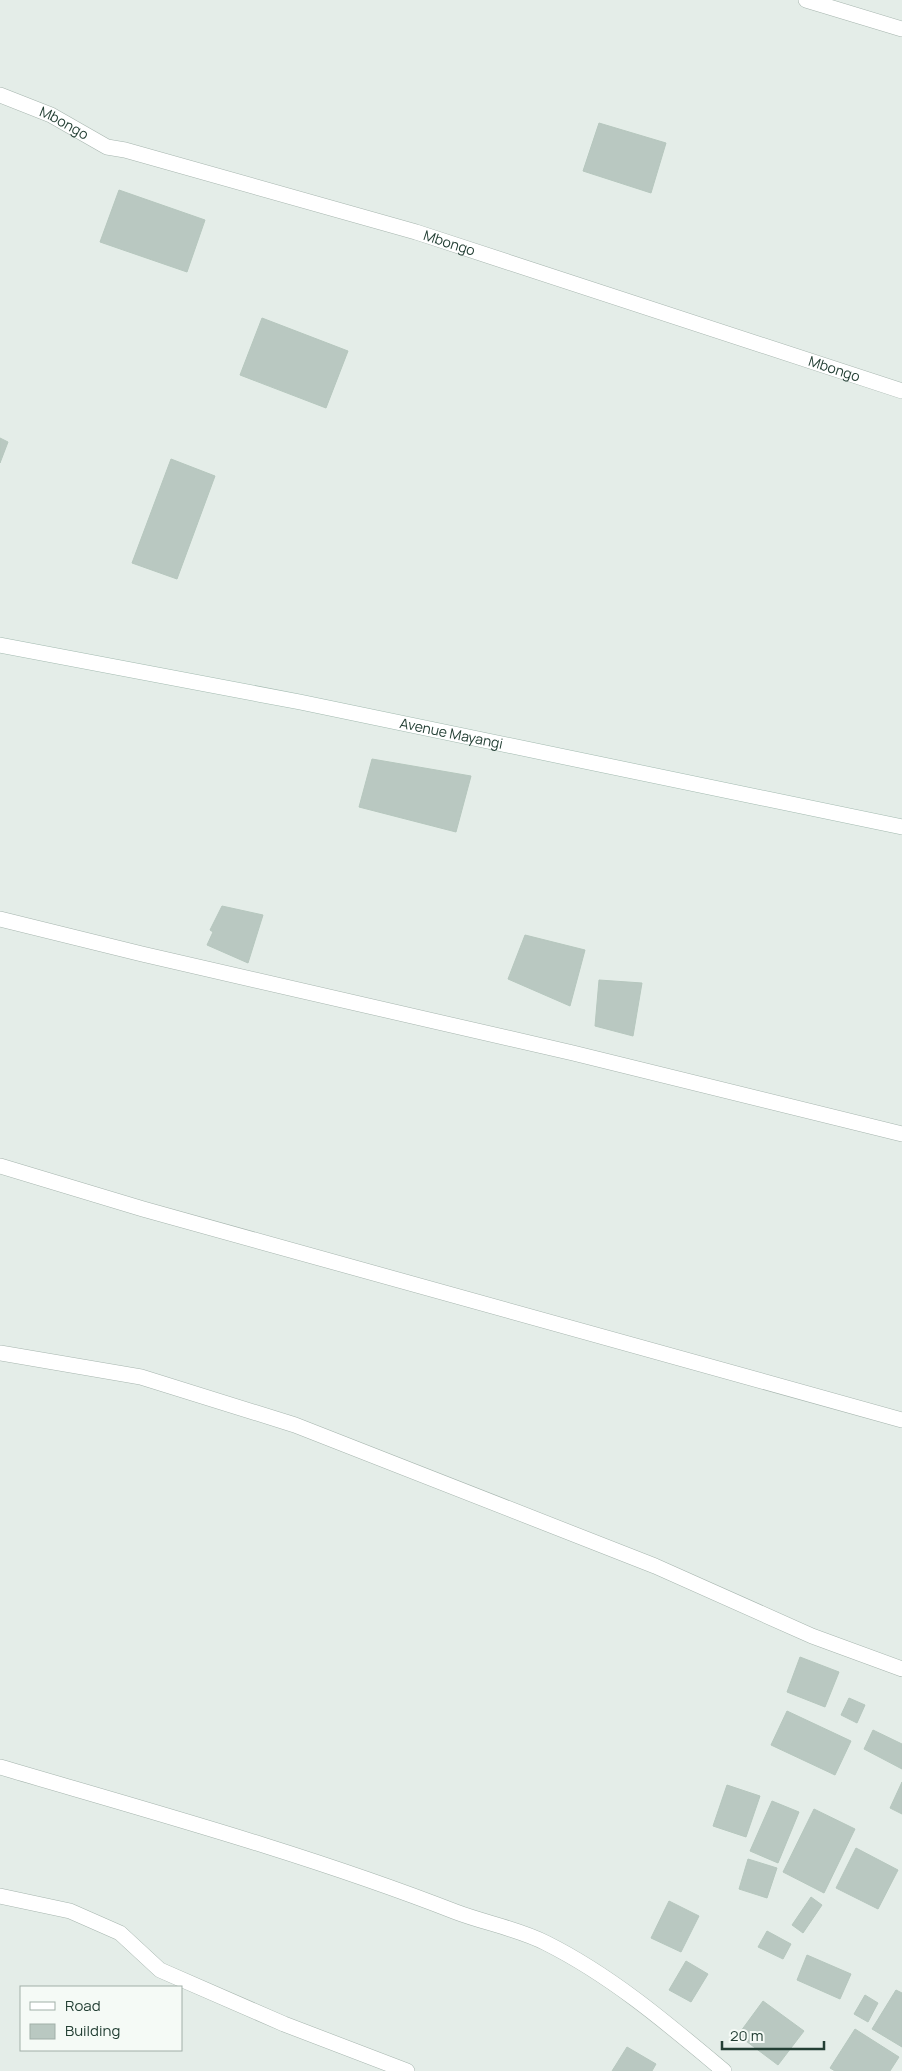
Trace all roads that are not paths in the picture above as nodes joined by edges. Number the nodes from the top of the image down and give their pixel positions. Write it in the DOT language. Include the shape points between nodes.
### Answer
graph roads {
  1 [pos="806,0"];
  2 [pos="902,30"];
  3 [pos="0,95"];
  4 [pos="902,391"];
  5 [pos="0,645"];
  6 [pos="902,827"];
  7 [pos="0,919"];
  8 [pos="902,1134"];
  9 [pos="0,1166"];
  10 [pos="0,1353"];
  11 [pos="902,1420"];
  12 [pos="902,1669"];
  13 [pos="0,1767"];
  14 [pos="0,1896"];
  15 [pos="407,2071"];
  16 [pos="724,2071"];
  1 -- 2 [label="street"];
  3 -- 4 [label="street, Mbongo" via="51,115 107,147 416,232"];
  5 -- 6 [label="street, Avenue Mayangi" via="300,702"];
  7 -- 8 [label="street" via="573,1053"];
  9 -- 11 [label="street"];
  10 -- 12 [label="street" via="141,1376 295,1425 655,1566 812,1636"];
  13 -- 16 [label="street" via="383,1883 466,1916 545,1942 599,1974 663,2019"];
  14 -- 15 [label="street" via="78,1915 120,1933 160,1970 284,2024"];
}
